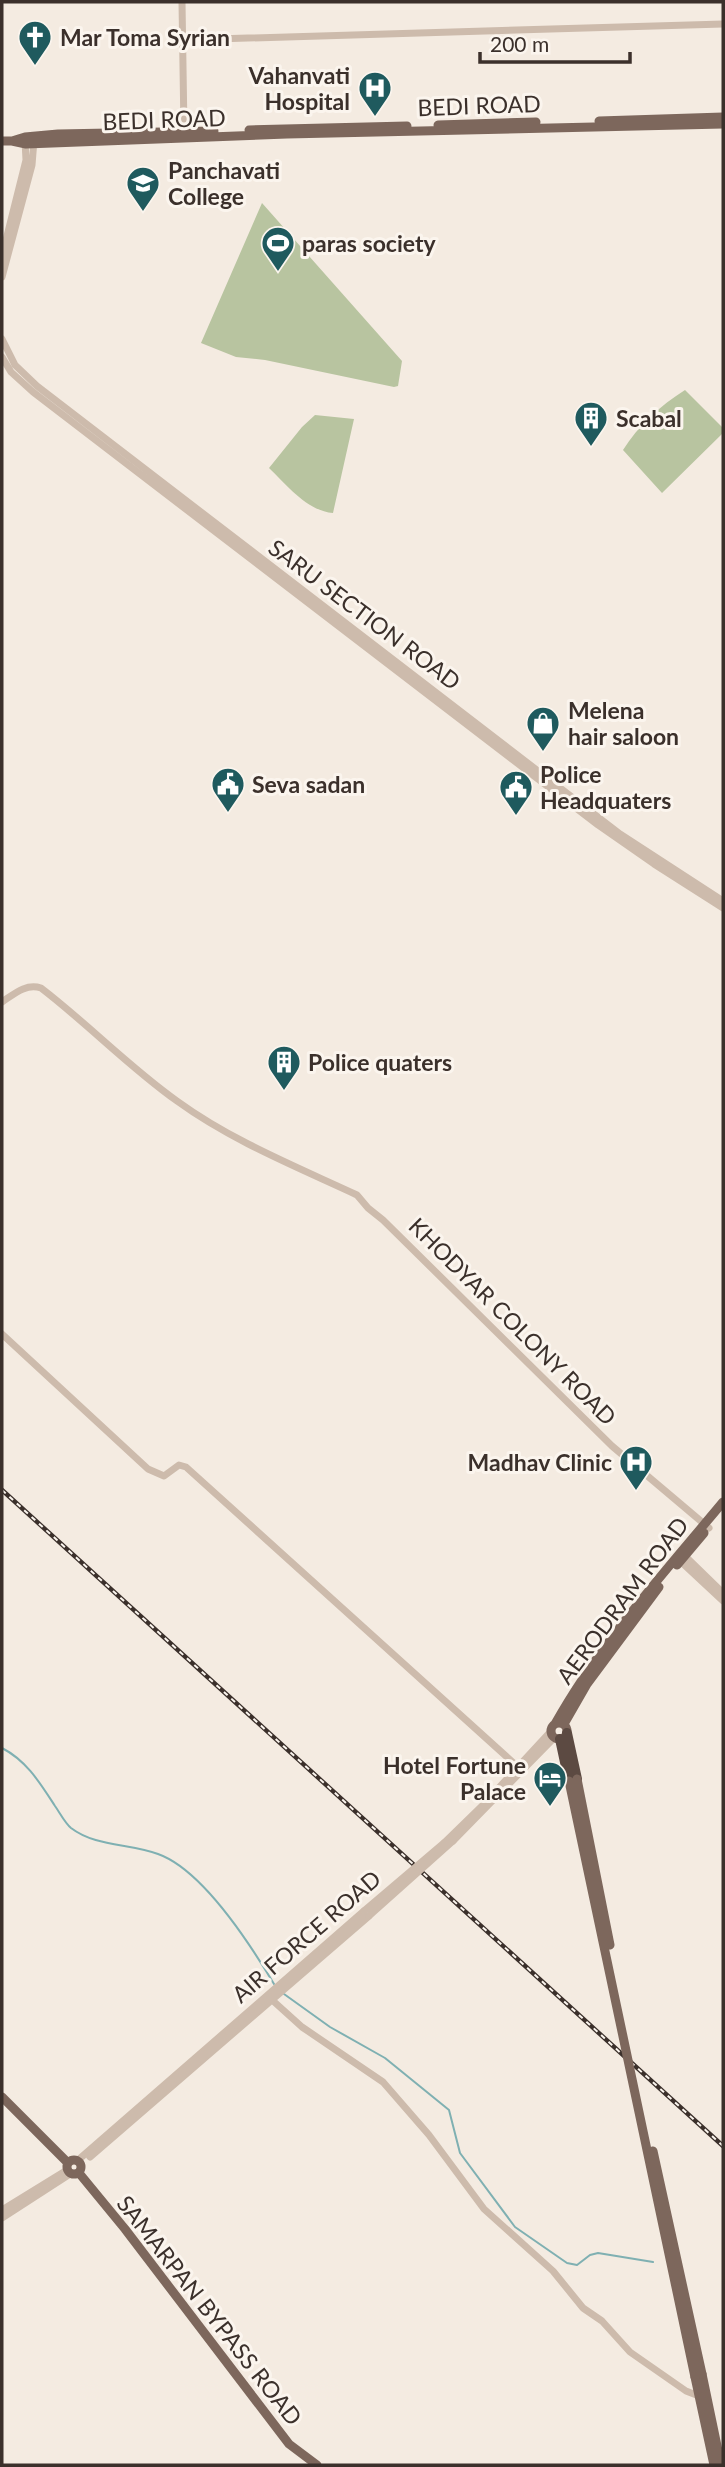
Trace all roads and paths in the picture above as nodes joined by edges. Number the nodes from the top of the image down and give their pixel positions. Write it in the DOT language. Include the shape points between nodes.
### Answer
graph roads {
  1 [pos="182,2"];
  2 [pos="723,24"];
  3 [pos="183,40"];
  4 [pos="723,117"];
  5 [pos="723,124"];
  6 [pos="184,131"];
  7 [pos="30,140"];
  8 [pos="2,141"];
  9 [pos="2,256"];
  10 [pos="2,277"];
  11 [pos="2,340"];
  12 [pos="2,357"];
  13 [pos="723,901"];
  14 [pos="723,908"];
  15 [pos="2,1002"];
  16 [pos="2,1334"];
  17 [pos="723,1502"];
  18 [pos="723,1511"];
  19 [pos="706,1526"];
  20 [pos="680,1556"];
  21 [pos="723,1593"];
  22 [pos="723,1601"];
  23 [pos="559,1731"];
  24 [pos="517,1767"];
  25 [pos="573,1780"];
  26 [pos="367,1913"];
  27 [pos="271,1999"];
  28 [pos="2,2097"];
  29 [pos="74,2167"];
  30 [pos="2,2210"];
  31 [pos="2,2218"];
  32 [pos="699,2376"];
  33 [pos="699,2396"];
  34 [pos="317,2465"];
  35 [pos="714,2465"];
  36 [pos="721,2465"];
  1 -- 3 [label="street"];
  2 -- 3 [label="street"];
  3 -- 6 [label="street"];
  4 -- 6 [label="main road, BEDI ROAD"];
  5 -- 7 [label="main road, BEDI ROAD"];
  6 -- 7 [label="main road, BEDI ROAD"];
  7 -- 8 [label="main road, BEDI ROAD"];
  7 -- 9 [label="street"];
  7 -- 10 [label="street" via="32,165"];
  11 -- 13 [label="street, SARU SECTION ROAD" via="15,365 34,384 620,834"];
  12 -- 14 [label="street, SARU SECTION ROAD" via="30,390 491,743 616,838"];
  15 -- 19 [label="street, KHODYAR COLONY ROAD" via="25,988 41,988 188,1109 357,1195 612,1446"];
  16 -- 24 [label="street" via="148,1469 164,1476 178,1465 186,1467"];
  17 -- 19 [label="main road, AERODRAM ROAD"];
  18 -- 19 [label="main road, AERODRAM ROAD"];
  19 -- 20 [label="main road, AERODRAM ROAD"];
  20 -- 21 [label="street"];
  20 -- 22 [label="street"];
  20 -- 23 [label="main road, AERODRAM ROAD" via="595,1662"];
  23 -- 24 [label="street, AIR FORCE ROAD"];
  23 -- 25 [label="highway"];
  23 -- 26 [label="street, AIR FORCE ROAD, bridge" via="453,1841"];
  24 -- 26 [label="street, AIR FORCE ROAD, bridge" via="444,1843"];
  25 -- 32 [label="main road, bridge"];
  26 -- 27 [label="street, AIR FORCE ROAD"];
  26 -- 29 [label="street, AIR FORCE ROAD"];
  27 -- 29 [label="street, AIR FORCE ROAD"];
  27 -- 33 [label="street" via="383,2082 495,2221 553,2271 579,2304 630,2352"];
  28 -- 29 [label="main road, SAMARPAN BYPASS ROAD"];
  29 -- 30 [label="street, AIR FORCE ROAD"];
  29 -- 31 [label="street, AIR FORCE ROAD"];
  29 -- 34 [label="main road, SAMARPAN BYPASS ROAD" via="289,2444"];
  32 -- 33 [label="main road"];
  32 -- 36 [label="main road"];
  33 -- 35 [label="main road"];
}
